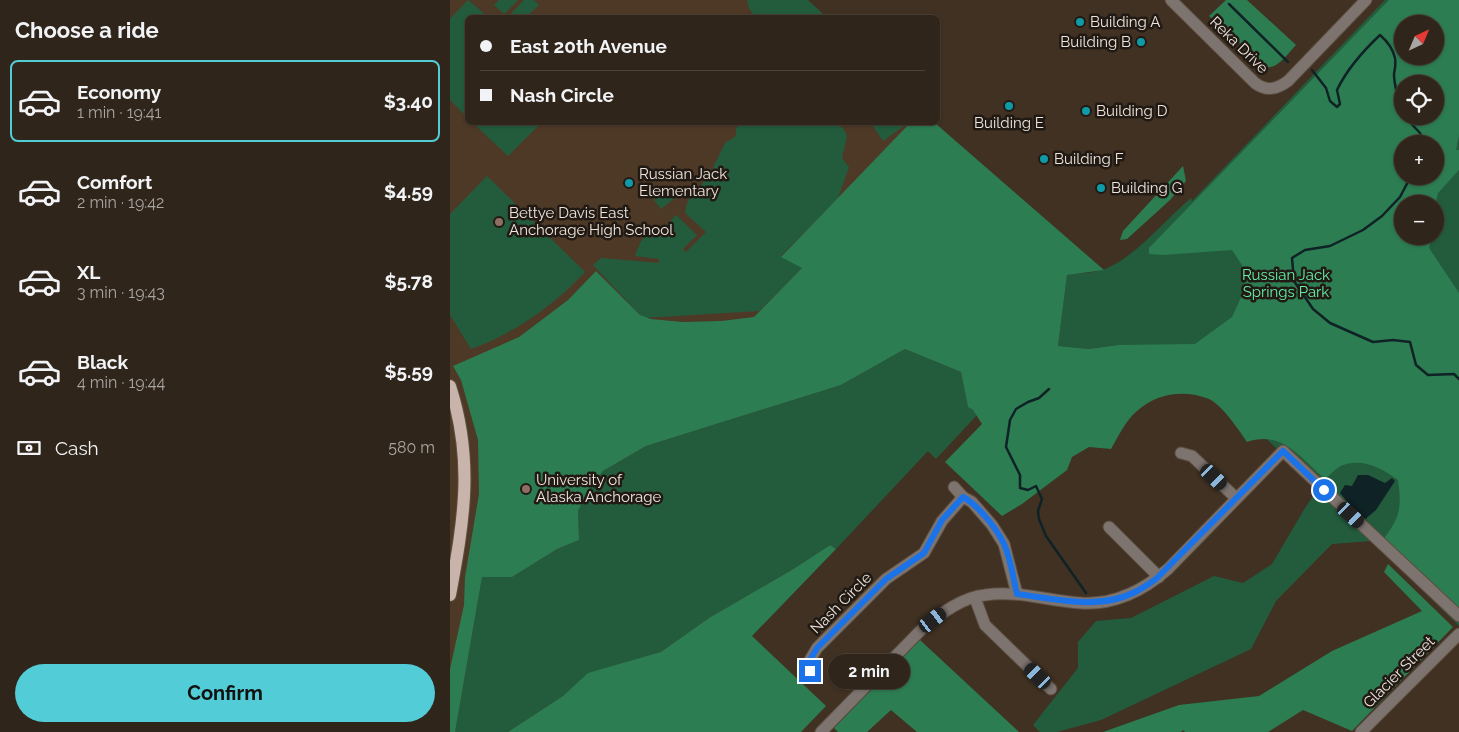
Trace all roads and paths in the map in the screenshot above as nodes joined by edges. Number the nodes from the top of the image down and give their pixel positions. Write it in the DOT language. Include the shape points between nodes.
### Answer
graph roads {
  1 [pos="1171,0"];
  2 [pos="1366,0"];
  3 [pos="450,386"];
  4 [pos="1181,453"];
  5 [pos="954,487"];
  6 [pos="963,497"];
  7 [pos="1236,498"];
  8 [pos="1108,527"];
  9 [pos="1159,577"];
  10 [pos="1017,594"];
  11 [pos="450,595"];
  12 [pos="975,598"];
  13 [pos="1459,616"];
  14 [pos="1459,634"];
  15 [pos="810,671"];
  16 [pos="1051,689"];
  17 [pos="821,732"];
  18 [pos="1360,732"];
  1 -- 2 [label="street, Reka Drive" via="1249,77 1267,89 1275,89 1288,81"];
  3 -- 11 [label="main road" via="464,443 465,471 463,524"];
  4 -- 7 [label="street" via="1192,456"];
  5 -- 6 [label="street"];
  6 -- 10 [label="street" via="972,502 1004,544"];
  6 -- 15 [label="street, Nash Circle" via="942,520 924,553 886,579 817,648 810,660"];
  7 -- 9 [label="street"];
  7 -- 13 [label="street" via="1283,451"];
  8 -- 9 [label="street"];
  9 -- 10 [label="street" via="1136,592 1116,599 1082,603"];
  10 -- 12 [label="street" via="984,594"];
  12 -- 16 [label="street" via="985,625"];
  12 -- 17 [label="street" via="941,613 925,626"];
  14 -- 18 [label="street, Glacier Street"];
}
